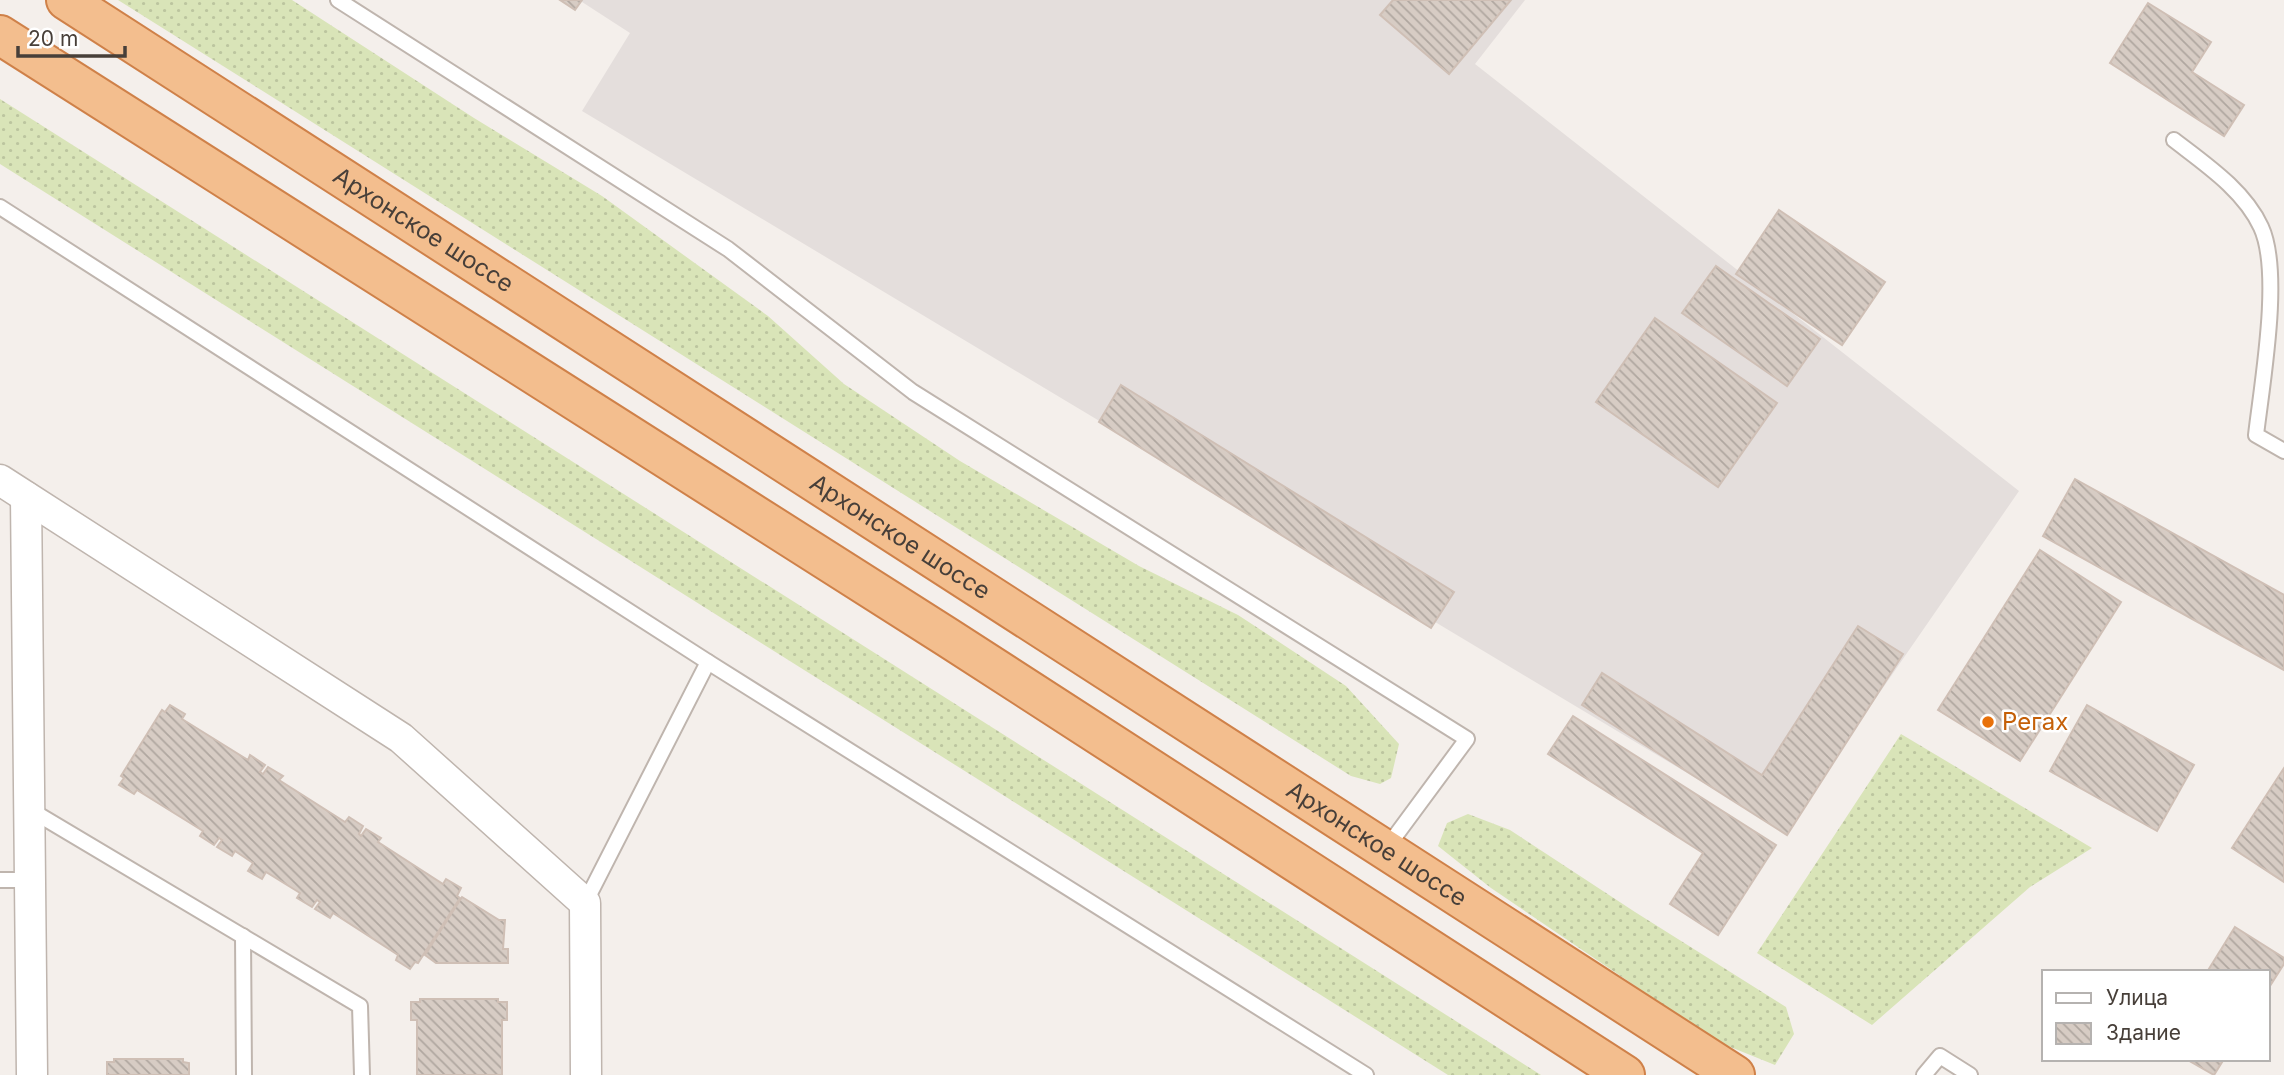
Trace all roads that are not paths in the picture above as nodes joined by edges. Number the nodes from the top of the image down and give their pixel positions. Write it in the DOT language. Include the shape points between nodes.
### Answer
graph roads {
  1 [pos="66,0"];
  2 [pos="338,0"];
  3 [pos="0,35"];
  4 [pos="2174,140"];
  5 [pos="0,207"];
  6 [pos="2284,451"];
  7 [pos="0,480"];
  8 [pos="26,497"];
  9 [pos="708,662"];
  10 [pos="30,809"];
  11 [pos="1384,851"];
  12 [pos="0,880"];
  13 [pos="30,880"];
  14 [pos="585,903"];
  15 [pos="243,936"];
  16 [pos="33,1075"];
  17 [pos="244,1075"];
  18 [pos="362,1075"];
  19 [pos="586,1075"];
  20 [pos="1366,1075"];
  21 [pos="1625,1075"];
  22 [pos="1735,1075"];
  23 [pos="1924,1075"];
  24 [pos="1970,1075"];
  1 -- 11 [label="highway, Архонское шоссе"];
  2 -- 11 [label="lane" via="728,249 913,393 1467,739"];
  3 -- 21 [label="highway"];
  4 -- 6 [label="lane" via="2228,182 2260,224 2269,249 2269,317 2256,435"];
  5 -- 9 [label="lane"];
  7 -- 8 [label="street"];
  8 -- 10 [label="street"];
  8 -- 14 [label="street" via="401,738"];
  9 -- 14 [label="lane"];
  9 -- 20 [label="lane"];
  10 -- 13 [label="street"];
  10 -- 15 [label="lane"];
  11 -- 22 [label="highway, Архонское шоссе"];
  12 -- 13 [label="lane"];
  13 -- 16 [label="street"];
  14 -- 19 [label="street"];
  15 -- 17 [label="lane"];
  15 -- 18 [label="lane" via="360,1006"];
  23 -- 24 [label="lane" via="1940,1056"];
}
